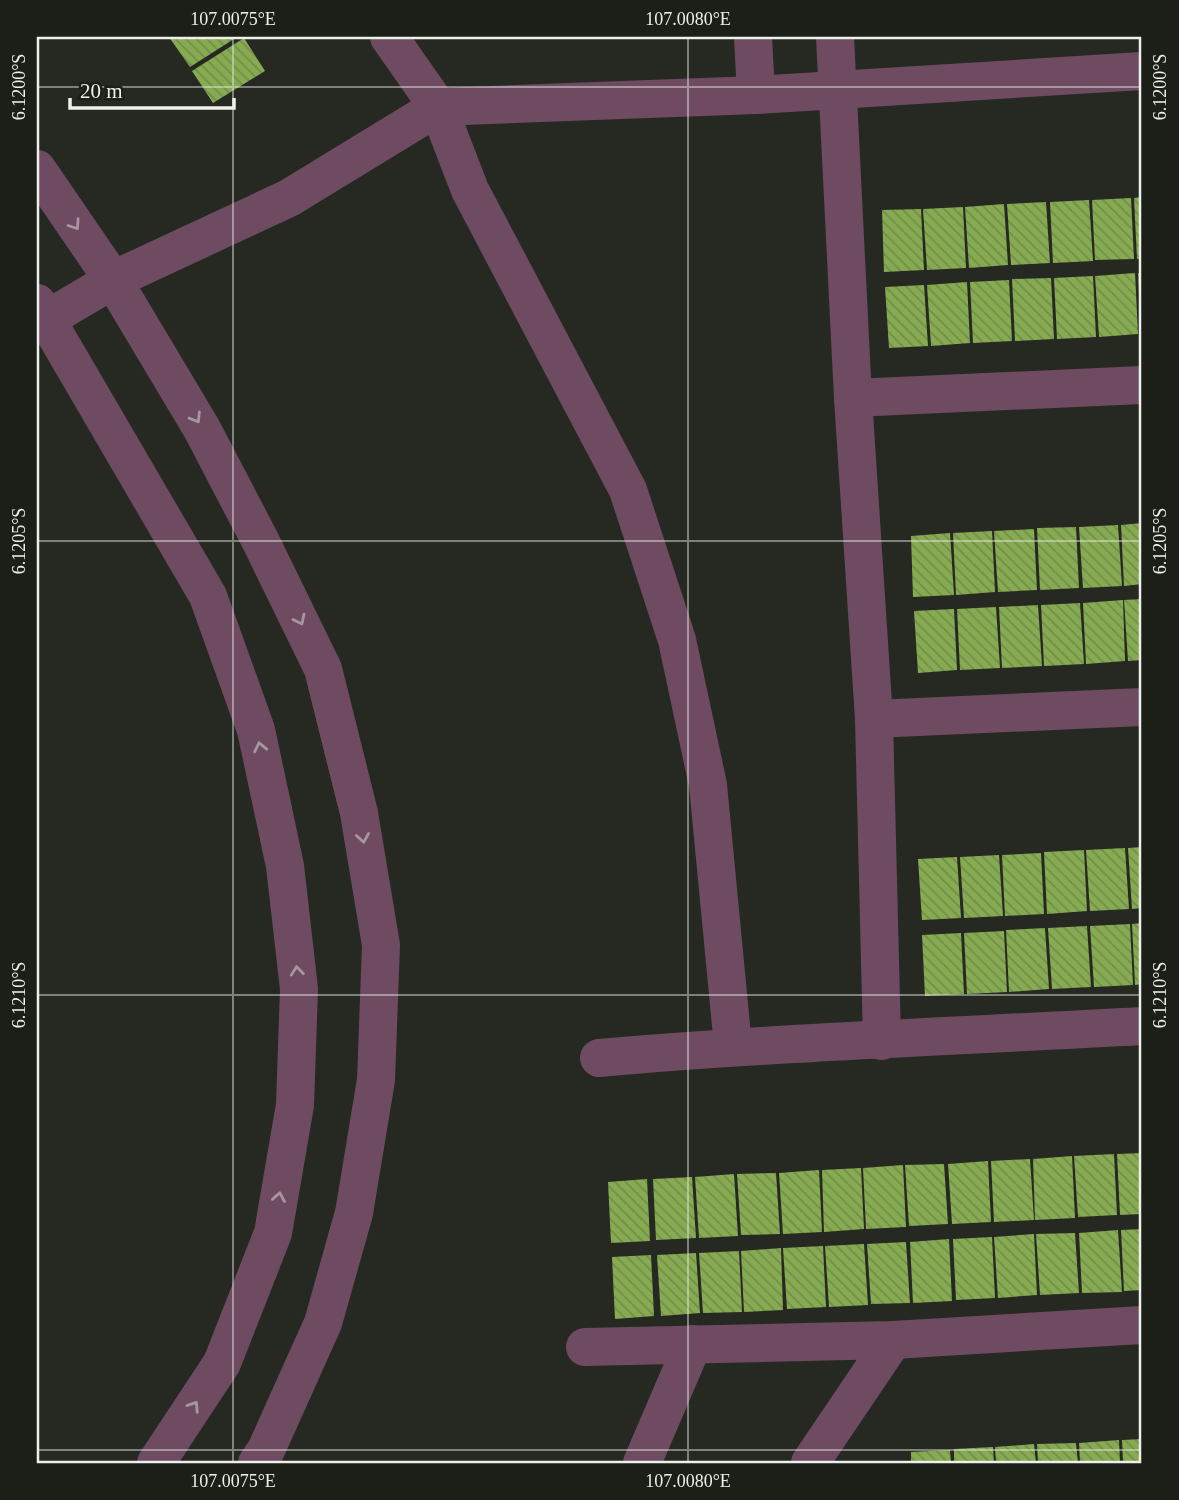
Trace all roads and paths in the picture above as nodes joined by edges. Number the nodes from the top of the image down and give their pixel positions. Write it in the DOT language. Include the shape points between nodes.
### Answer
graph roads {
  1 [pos="388,37"];
  2 [pos="753,37"];
  3 [pos="835,37"];
  4 [pos="1142,71"];
  5 [pos="838,90"];
  6 [pos="756,95"];
  7 [pos="438,107"];
  8 [pos="37,169"];
  9 [pos="113,280"];
  10 [pos="40,316"];
  11 [pos="1142,385"];
  12 [pos="853,398"];
  13 [pos="1142,707"];
  14 [pos="874,719"];
  15 [pos="1142,1026"];
  16 [pos="882,1041"];
  17 [pos="733,1046"];
  18 [pos="599,1058"];
  19 [pos="1142,1325"];
  20 [pos="894,1340"];
  21 [pos="693,1344"];
  22 [pos="585,1347"];
  23 [pos="156,1463"];
  24 [pos="257,1463"];
  25 [pos="642,1463"];
  26 [pos="810,1463"];
  1 -- 7 [label="street"];
  2 -- 6 [label="street"];
  3 -- 5 [label="street"];
  4 -- 5 [label="street"];
  5 -- 6 [label="street"];
  5 -- 12 [label="street"];
  6 -- 7 [label="street"];
  7 -- 9 [label="street" via="289,198"];
  7 -- 17 [label="street" via="470,190 628,490 677,640 708,785"];
  8 -- 9 [label="street, one-way"];
  9 -- 10 [label="street"];
  9 -- 24 [label="street, one-way" via="202,429 323,669 359,813 381,946 376,1080 354,1213 323,1324"];
  23 -- 10 [label="street, one-way" via="222,1363 273,1233 295,1105 299,989 285,866 256,730 208,596"];
  11 -- 12 [label="street"];
  12 -- 14 [label="street"];
  13 -- 14 [label="street"];
  14 -- 16 [label="street"];
  15 -- 16 [label="street"];
  16 -- 17 [label="street"];
  17 -- 18 [label="street"];
  19 -- 20 [label="street"];
  20 -- 21 [label="street"];
  20 -- 26 [label="street"];
  21 -- 22 [label="street"];
  21 -- 25 [label="street"];
}
